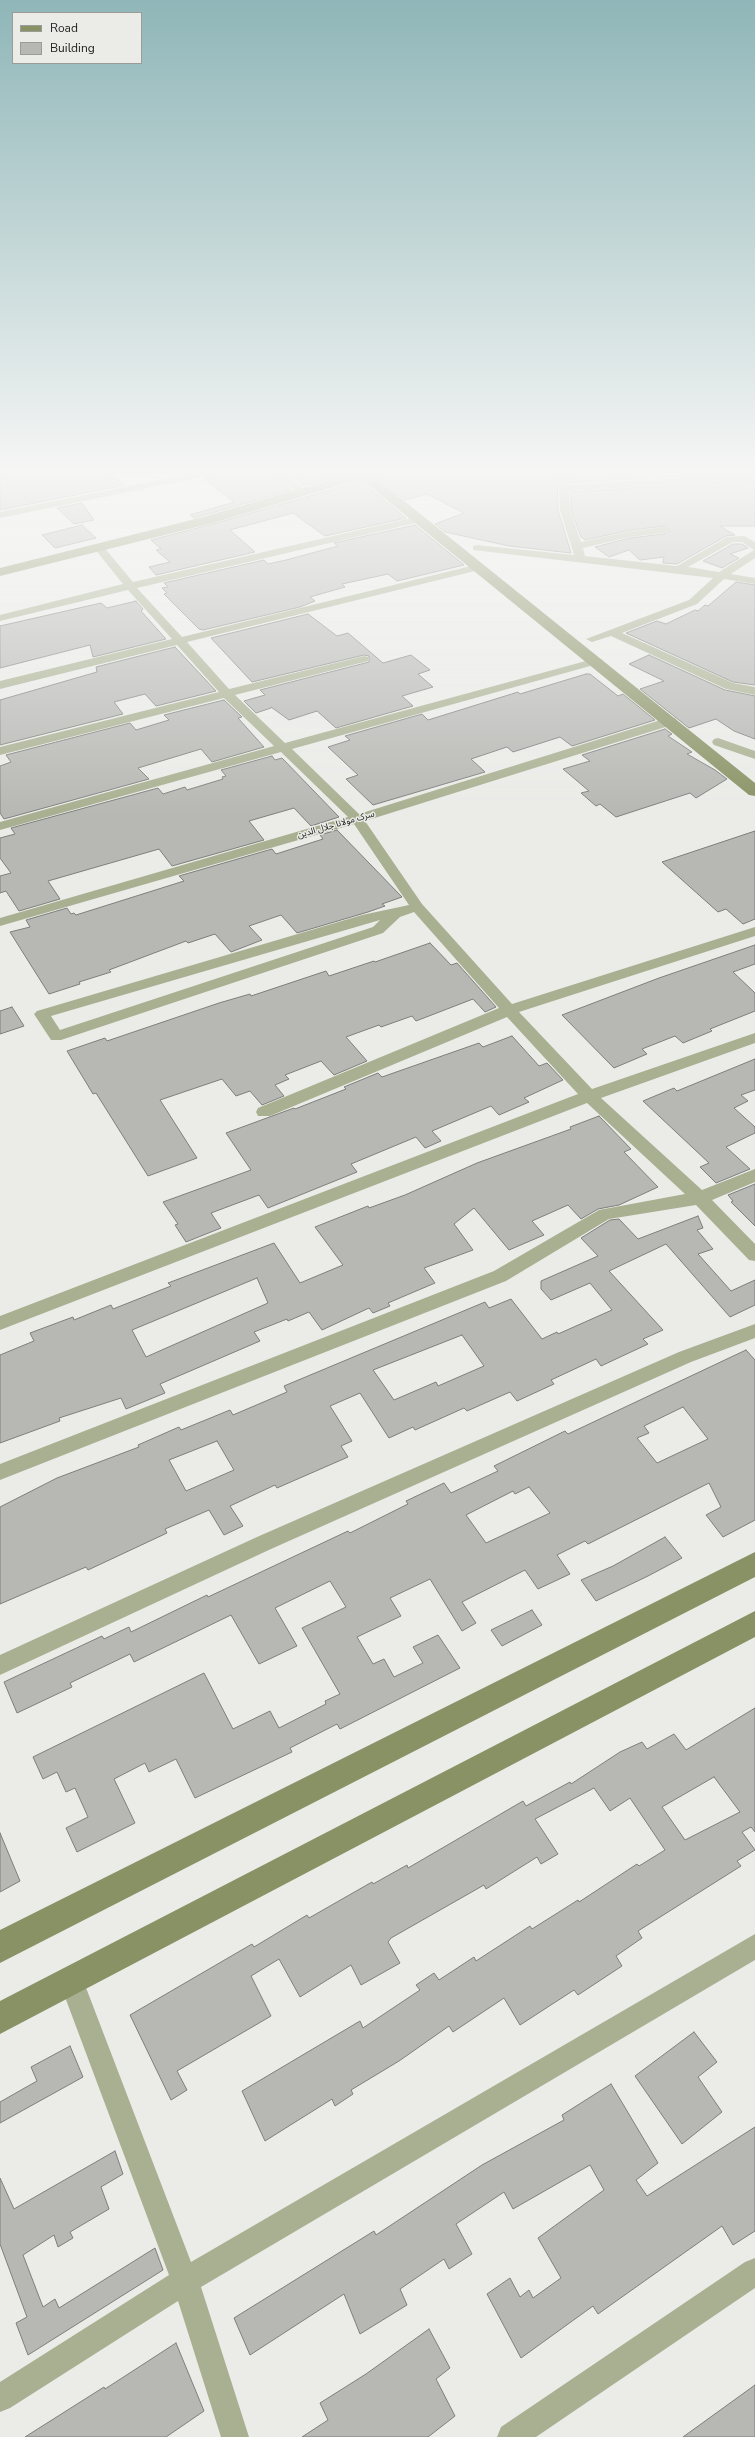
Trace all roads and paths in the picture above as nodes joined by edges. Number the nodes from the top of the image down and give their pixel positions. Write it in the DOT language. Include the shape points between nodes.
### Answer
graph roads {
  1 [pos="130,586"];
  2 [pos="127,587"];
  3 [pos="398,587"];
  4 [pos="504,587"];
  5 [pos="526,587"];
  6 [pos="709,587"];
  7 [pos="0,618"];
  8 [pos="613,633"];
  9 [pos="592,639"];
  10 [pos="180,640"];
  11 [pos="364,659"];
  12 [pos="616,659"];
  13 [pos="597,661"];
  14 [pos="0,686"];
  15 [pos="755,691"];
  16 [pos="226,693"];
  17 [pos="677,714"];
  18 [pos="690,737"];
  19 [pos="717,745"];
  20 [pos="284,748"];
  21 [pos="0,752"];
  22 [pos="752,762"];
  23 [pos="755,791"];
  24 [pos="357,819"];
  25 [pos="0,826"];
  26 [pos="417,907"];
  27 [pos="395,914"];
  28 [pos="0,922"];
  29 [pos="755,931"];
  30 [pos="508,1010"];
  31 [pos="755,1038"];
  32 [pos="589,1096"];
  33 [pos="264,1112"];
  34 [pos="755,1175"];
  35 [pos="700,1198"];
  36 [pos="755,1255"];
  37 [pos="0,1323"];
  38 [pos="755,1331"];
  39 [pos="0,1472"];
  40 [pos="755,1564"];
  41 [pos="755,1623"];
  42 [pos="0,1665"];
  43 [pos="755,1946"];
  44 [pos="0,1947"];
  45 [pos="71,1981"];
  46 [pos="0,2018"];
  47 [pos="755,2272"];
  48 [pos="185,2281"];
  49 [pos="0,2398"];
  50 [pos="235,2437"];
  51 [pos="511,2437"];
  1 -- 10 [label="street"];
  2 -- 7 [label="street"];
  3 -- 10 [label="street"];
  4 -- 13 [label="main road"];
  5 -- 9 [label="main road"];
  6 -- 8 [label="street" via="693,602"];
  8 -- 9 [label="street"];
  8 -- 15 [label="street" via="730,686"];
  9 -- 12 [label="main road"];
  10 -- 14 [label="street"];
  10 -- 16 [label="street"];
  11 -- 16 [label="street"];
  13 -- 17 [label="main road"];
  13 -- 20 [label="street"];
  16 -- 20 [label="street"];
  16 -- 21 [label="street"];
  17 -- 18 [label="main road"];
  17 -- 24 [label="street, سرک مولانا جلال الدین"];
  18 -- 19 [label="main road"];
  18 -- 19 [label="main road"];
  19 -- 22 [label="main road"];
  19 -- 23 [label="main road"];
  20 -- 24 [label="street"];
  20 -- 25 [label="street"];
  24 -- 26 [label="street"];
  24 -- 28 [label="street, سرک مولانا جلال الدین"];
  26 -- 27 [label="street"];
  26 -- 30 [label="street"];
  27 -- 27 [label="street" via="378,930 56,1036 42,1014 367,918"];
  29 -- 30 [label="street"];
  30 -- 32 [label="street"];
  30 -- 33 [label="street"];
  31 -- 32 [label="street"];
  32 -- 35 [label="street"];
  32 -- 37 [label="street"];
  34 -- 35 [label="street"];
  35 -- 36 [label="street"];
  35 -- 39 [label="street" via="605,1214 500,1276"];
  38 -- 42 [label="street" via="685,1357 271,1540"];
  40 -- 44 [label="main road"];
  41 -- 45 [label="main road"];
  43 -- 48 [label="street"];
  45 -- 46 [label="main road"];
  45 -- 48 [label="street"];
  47 -- 51 [label="street"];
  48 -- 49 [label="street"];
  48 -- 50 [label="street"];
}
